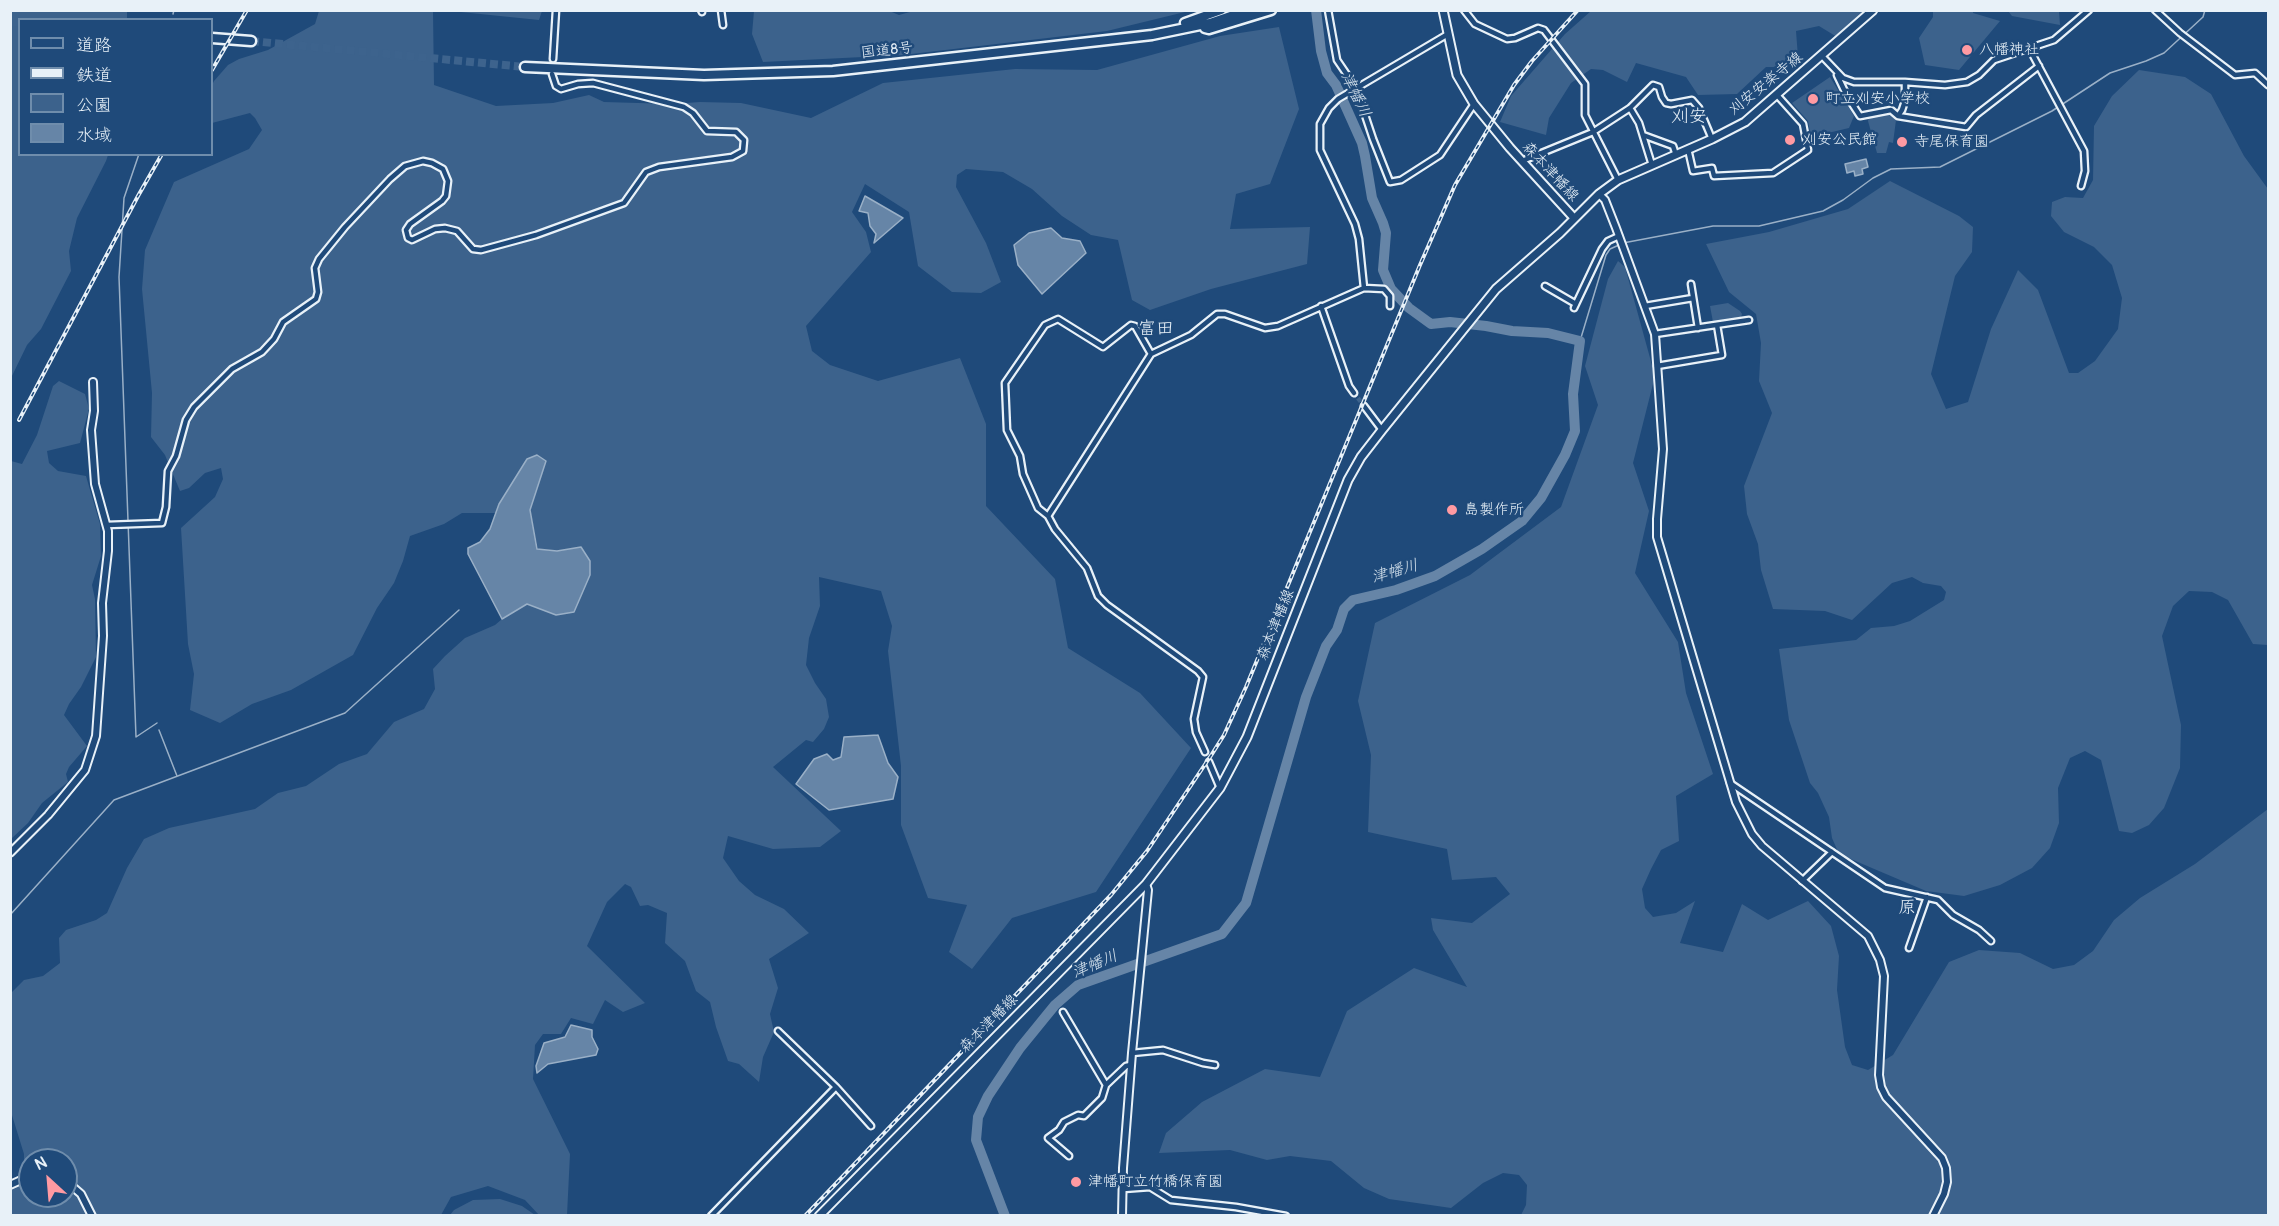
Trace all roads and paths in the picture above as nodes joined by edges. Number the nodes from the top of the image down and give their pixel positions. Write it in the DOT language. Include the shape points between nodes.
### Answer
graph roads {
  1 [pos="556,10"];
  2 [pos="722,10"];
  3 [pos="1221,10"];
  4 [pos="1248,10"];
  5 [pos="1271,10"];
  6 [pos="1328,10"];
  7 [pos="1443,10"];
  8 [pos="1464,10"];
  9 [pos="1873,10"];
  10 [pos="2089,10"];
  11 [pos="2156,10"];
  12 [pos="723,25"];
  13 [pos="1196,26"];
  14 [pos="1449,33"];
  15 [pos="213,38"];
  16 [pos="1117,39"];
  17 [pos="250,41"];
  18 [pos="2029,48"];
  19 [pos="1822,56"];
  20 [pos="553,58"];
  21 [pos="2038,66"];
  22 [pos="525,67"];
  23 [pos="1836,73"];
  24 [pos="552,74"];
  25 [pos="1905,82"];
  26 [pos="2268,85"];
  27 [pos="1356,88"];
  28 [pos="1777,95"];
  29 [pos="1474,104"];
  30 [pos="1630,108"];
  31 [pos="1898,116"];
  32 [pos="1593,132"];
  33 [pos="1643,135"];
  34 [pos="1712,139"];
  35 [pos="1688,149"];
  36 [pos="1676,155"];
  37 [pos="1522,161"];
  38 [pos="1652,165"];
  39 [pos="1618,180"];
  40 [pos="2081,186"];
  41 [pos="1599,195"];
  42 [pos="1574,218"];
  43 [pos="1621,241"];
  44 [pos="1691,284"];
  45 [pos="1545,286"];
  46 [pos="1364,288"];
  47 [pos="1693,298"];
  48 [pos="1321,306"];
  49 [pos="1390,306"];
  50 [pos="1645,306"];
  51 [pos="1749,320"];
  52 [pos="1717,325"];
  53 [pos="1698,328"];
  54 [pos="1654,334"];
  55 [pos="1151,354"];
  56 [pos="1657,366"];
  57 [pos="93,382"];
  58 [pos="1354,393"];
  59 [pos="1364,406"];
  60 [pos="1382,430"];
  61 [pos="1048,516"];
  62 [pos="107,525"];
  63 [pos="1205,752"];
  64 [pos="1209,762"];
  65 [pos="1730,783"];
  66 [pos="1220,788"];
  67 [pos="1832,852"];
  68 [pos="10,853"];
  69 [pos="1802,881"];
  70 [pos="1146,884"];
  71 [pos="1927,897"];
  72 [pos="1991,941"];
  73 [pos="1909,948"];
  74 [pos="1063,1012"];
  75 [pos="778,1032"];
  76 [pos="1132,1053"];
  77 [pos="1131,1065"];
  78 [pos="1215,1065"];
  79 [pos="1106,1085"];
  80 [pos="836,1087"];
  81 [pos="871,1126"];
  82 [pos="1069,1156"];
  83 [pos="1123,1189"];
  84 [pos="78,1191"];
  85 [pos="92,1215"];
  86 [pos="711,1215"];
  87 [pos="819,1215"];
  88 [pos="1122,1215"];
  89 [pos="1286,1215"];
  90 [pos="1933,1215"];
  1 -- 20 [label="street"];
  2 -- 12 [label="street"];
  3 -- 16 [label="highway"];
  4 -- 13 [label="highway, 国道8号"];
  5 -- 13 [label="highway" via="1209,29"];
  6 -- 27 [label="street" via="1337,60"];
  7 -- 14 [label="main road, 森本津幡線"];
  8 -- 32 [label="street" via="1475,24 1507,39 1538,28 1544,30 1585,84 1586,115"];
  9 -- 19 [label="main road, 刈安安楽寺線"];
  10 -- 18 [label="street" via="2054,40"];
  11 -- 26 [label="street" via="2235,75 2255,74"];
  13 -- 16 [label="highway, 国道8号"];
  14 -- 27 [label="street"];
  14 -- 29 [label="main road, 森本津幡線" via="1457,75"];
  15 -- 17 [label="highway"];
  16 -- 22 [label="highway, 国道8号" via="795,73 704,75"];
  18 -- 21 [label="street"];
  18 -- 25 [label="street" via="1994,60 1967,82 1945,86"];
  19 -- 23 [label="street"];
  19 -- 28 [label="main road, 刈安安楽寺線"];
  21 -- 31 [label="street" via="1976,115 1966,128"];
  21 -- 40 [label="street" via="2084,151"];
  23 -- 25 [label="street" via="1854,82"];
  23 -- 31 [label="street" via="1860,116 1891,110"];
  24 -- 62 [label="street" via="561,89 593,83 684,107 707,130 736,132 744,140 743,151 732,157 659,167 646,172 624,203 481,250 473,249 457,231 445,228 408,238 406,230 410,224 446,196 448,181 443,169 432,163 405,166 319,259 315,268 316,299 283,322 262,352 232,369 194,407 168,471 162,523"];
  25 -- 31 [label="street" via="1905,101"];
  27 -- 29 [label="street" via="1393,183 1440,155"];
  27 -- 46 [label="street" via="1329,108 1320,124 1318,139 1355,224"];
  28 -- 34 [label="main road, 刈安安楽寺線" via="1745,122"];
  28 -- 35 [label="street" via="1803,124 1808,150 1773,173 1714,176 1712,168 1693,171"];
  29 -- 37 [label="main road, 森本津幡線"];
  30 -- 32 [label="street"];
  30 -- 33 [label="street"];
  30 -- 34 [label="street" via="1655,85 1666,103 1692,100 1700,108"];
  32 -- 37 [label="street"];
  32 -- 39 [label="street"];
  33 -- 36 [label="street" via="1673,146"];
  33 -- 38 [label="street"];
  34 -- 35 [label="main road, 刈安安楽寺線"];
  35 -- 36 [label="main road, 刈安安楽寺線"];
  36 -- 38 [label="main road, 刈安安楽寺線"];
  37 -- 42 [label="main road, 森本津幡線"];
  38 -- 39 [label="main road, 刈安安楽寺線"];
  39 -- 41 [label="main road, 刈安安楽寺線"];
  41 -- 42 [label="main road, 刈安安楽寺線"];
  41 -- 43 [label="street" via="1605,200"];
  42 -- 60 [label="main road, 森本津幡線" via="1503,282 1473,315"];
  43 -- 45 [label="street" via="1608,242 1602,249 1575,306"];
  43 -- 50 [label="street"];
  44 -- 47 [label="street"];
  46 -- 48 [label="street"];
  46 -- 49 [label="street" via="1384,289 1390,296"];
  47 -- 50 [label="street"];
  47 -- 53 [label="street"];
  48 -- 55 [label="street" via="1265,328 1217,314 1191,335"];
  48 -- 58 [label="street"];
  50 -- 54 [label="street"];
  51 -- 52 [label="street"];
  52 -- 53 [label="street"];
  52 -- 56 [label="street" via="1722,355"];
  53 -- 54 [label="street"];
  54 -- 56 [label="street"];
  55 -- 61 [label="street"];
  55 -- 61 [label="street" via="1135,326 1103,347 1058,320 1045,325 1005,383 1007,430 1038,508"];
  56 -- 65 [label="street" via="1663,449 1658,537"];
  57 -- 62 [label="street" via="95,484"];
  59 -- 60 [label="street"];
  60 -- 66 [label="main road, 森本津幡線" via="1348,480 1247,737"];
  61 -- 63 [label="street" via="1087,568 1098,596 1203,677 1194,719"];
  62 -- 68 [label="street" via="96,736 85,770"];
  64 -- 66 [label="street"];
  65 -- 67 [label="street"];
  65 -- 69 [label="street" via="1752,834"];
  66 -- 70 [label="main road, 森本津幡線"];
  67 -- 69 [label="street"];
  67 -- 71 [label="street" via="1885,888"];
  69 -- 90 [label="street" via="1868,936 1880,960 1884,976 1881,1087 1942,1158 1947,1182"];
  70 -- 76 [label="street"];
  70 -- 87 [label="main road, 森本津幡線"];
  71 -- 72 [label="street" via="1938,900"];
  71 -- 73 [label="street"];
  74 -- 79 [label="street"];
  75 -- 80 [label="street"];
  76 -- 77 [label="street"];
  76 -- 78 [label="street" via="1163,1050"];
  77 -- 79 [label="street"];
  77 -- 83 [label="street"];
  79 -- 82 [label="street" via="1102,1098 1084,1116 1064,1122 1048,1138"];
  80 -- 81 [label="street"];
  80 -- 86 [label="street"];
  83 -- 88 [label="street"];
  83 -- 89 [label="street" via="1150,1187 1172,1200"];
  84 -- 85 [label="street"];
}
